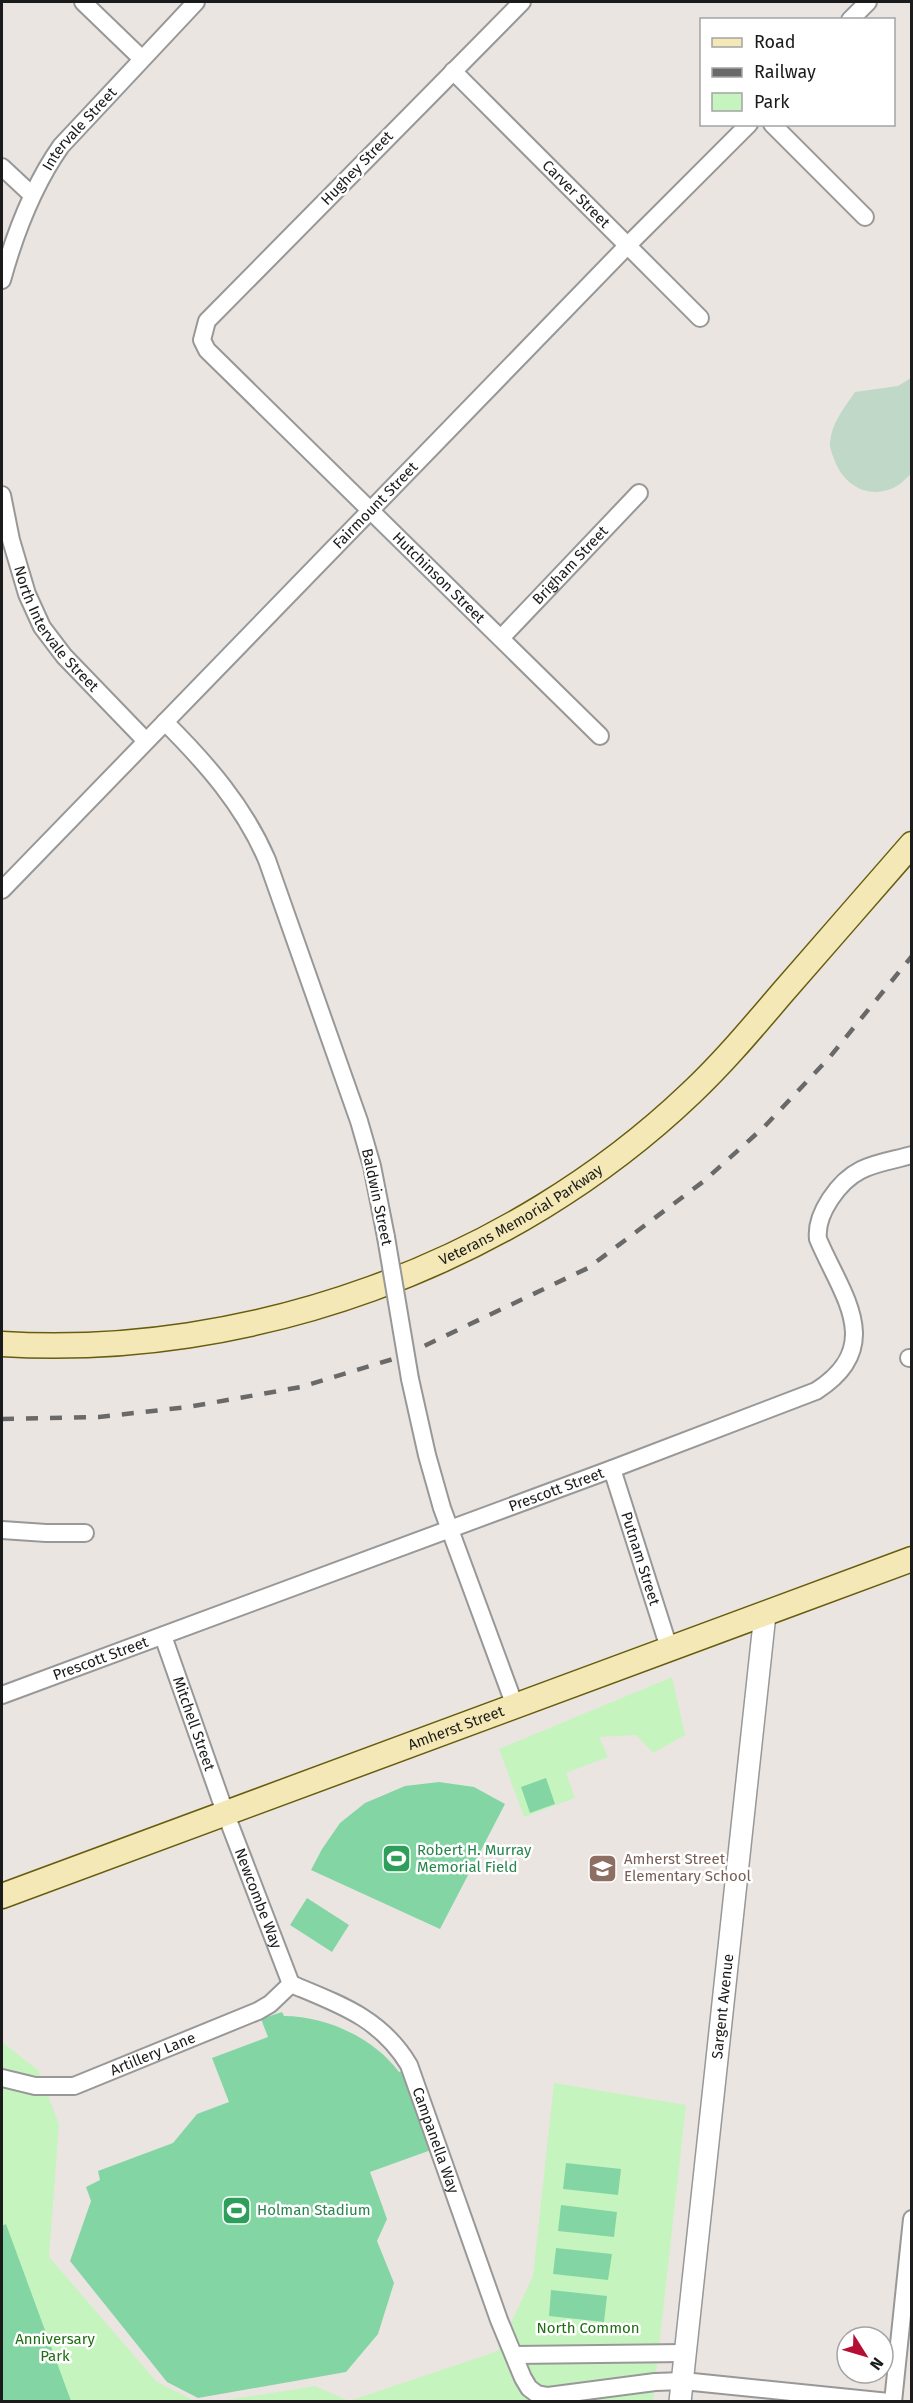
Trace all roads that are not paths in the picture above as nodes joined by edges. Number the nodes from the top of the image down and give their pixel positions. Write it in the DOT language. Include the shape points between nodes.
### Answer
graph roads {
  1 [pos="83,2"];
  2 [pos="196,2"];
  3 [pos="522,2"];
  4 [pos="868,2"];
  5 [pos="852,18"];
  6 [pos="141,58"];
  7 [pos="453,71"];
  8 [pos="747,126"];
  9 [pos="774,126"];
  10 [pos="2,166"];
  11 [pos="32,195"];
  12 [pos="865,217"];
  13 [pos="627,246"];
  14 [pos="5,256"];
  15 [pos="2,280"];
  16 [pos="700,318"];
  17 [pos="202,340"];
  18 [pos="639,493"];
  19 [pos="2,495"];
  20 [pos="371,511"];
  21 [pos="502,637"];
  22 [pos="165,722"];
  23 [pos="600,736"];
  24 [pos="146,741"];
  25 [pos="912,844"];
  26 [pos="2,890"];
  27 [pos="912,1155"];
  28 [pos="2,1344"];
  29 [pos="612,1469"];
  30 [pos="450,1528"];
  31 [pos="2,1530"];
  32 [pos="85,1533"];
  33 [pos="912,1560"];
  34 [pos="765,1614"];
  35 [pos="163,1636"];
  36 [pos="669,1648"];
  37 [pos="2,1695"];
  38 [pos="515,1706"];
  39 [pos="225,1812"];
  40 [pos="2,1892"];
  41 [pos="291,1984"];
  42 [pos="2,2078"];
  43 [pos="912,2219"];
  44 [pos="910,2240"];
  45 [pos="685,2353"];
  46 [pos="514,2355"];
  47 [pos="682,2391"];
  48 [pos="891,2402"];
  1 -- 6 [label="street"];
  2 -- 6 [label="street, Intervale Street"];
  3 -- 7 [label="street, Hughey Street"];
  4 -- 5 [label="street"];
  6 -- 11 [label="street, Intervale Street" via="61,146"];
  7 -- 13 [label="street, Carver Street"];
  7 -- 17 [label="street, Hughey Street" via="207,321"];
  8 -- 13 [label="street, Fairmount Street"];
  9 -- 12 [label="street"];
  10 -- 11 [label="street"];
  11 -- 14 [label="street, Intervale Street"];
  13 -- 16 [label="street, Carver Street"];
  13 -- 20 [label="street, Fairmount Street"];
  14 -- 15 [label="street, Intervale Street"];
  17 -- 20 [label="street, Hutchinson Street" via="207,350"];
  18 -- 21 [label="street, Brigham Street"];
  19 -- 24 [label="street, North Intervale Street" via="27,594 42,627 64,656"];
  20 -- 21 [label="street, Hutchinson Street"];
  20 -- 22 [label="street, Fairmount Street"];
  21 -- 23 [label="street, Hutchinson Street"];
  22 -- 24 [label="street, Fairmount Street"];
  22 -- 30 [label="street, Baldwin Street, bridge" via="228,792 267,860 372,1166 410,1379 427,1455"];
  24 -- 26 [label="street, Fairmount Street"];
  25 -- 28 [label="main road, Veterans Memorial Parkway" via="691,1093 603,1165 495,1234 379,1286 249,1324 122,1342"];
  27 -- 29 [label="street, Prescott Street" via="873,1165 851,1177 820,1216 818,1239 843,1286 854,1319 851,1348 835,1376 803,1397"];
  29 -- 30 [label="street, Prescott Street"];
  29 -- 36 [label="street, Putnam Street"];
  30 -- 35 [label="street, Prescott Street"];
  30 -- 38 [label="street, Baldwin Street"];
  31 -- 32 [label="street"];
  33 -- 34 [label="main road, Amherst Street"];
  34 -- 36 [label="main road, Amherst Street"];
  34 -- 45 [label="street, Sargent Avenue"];
  35 -- 37 [label="street, Prescott Street"];
  35 -- 39 [label="street, Mitchell Street"];
  36 -- 38 [label="main road, Amherst Street"];
  38 -- 39 [label="main road, Amherst Street"];
  39 -- 40 [label="main road, Amherst Street"];
  39 -- 41 [label="street, Newcombe Way"];
  41 -- 42 [label="street, Artillery Lane" via="258,2012 74,2086 35,2086"];
  41 -- 46 [label="street, Campanella Way" via="353,2010 401,2051"];
  43 -- 44 [label="street"];
  44 -- 48 [label="street"];
  45 -- 46 [label="street"];
  45 -- 47 [label="street, Sargent Avenue"];
  46 -- 47 [label="street, Campanella Way" via="529,2388 537,2394 548,2396 655,2382"];
  47 -- 48 [label="street, Campanella Way"];
}
